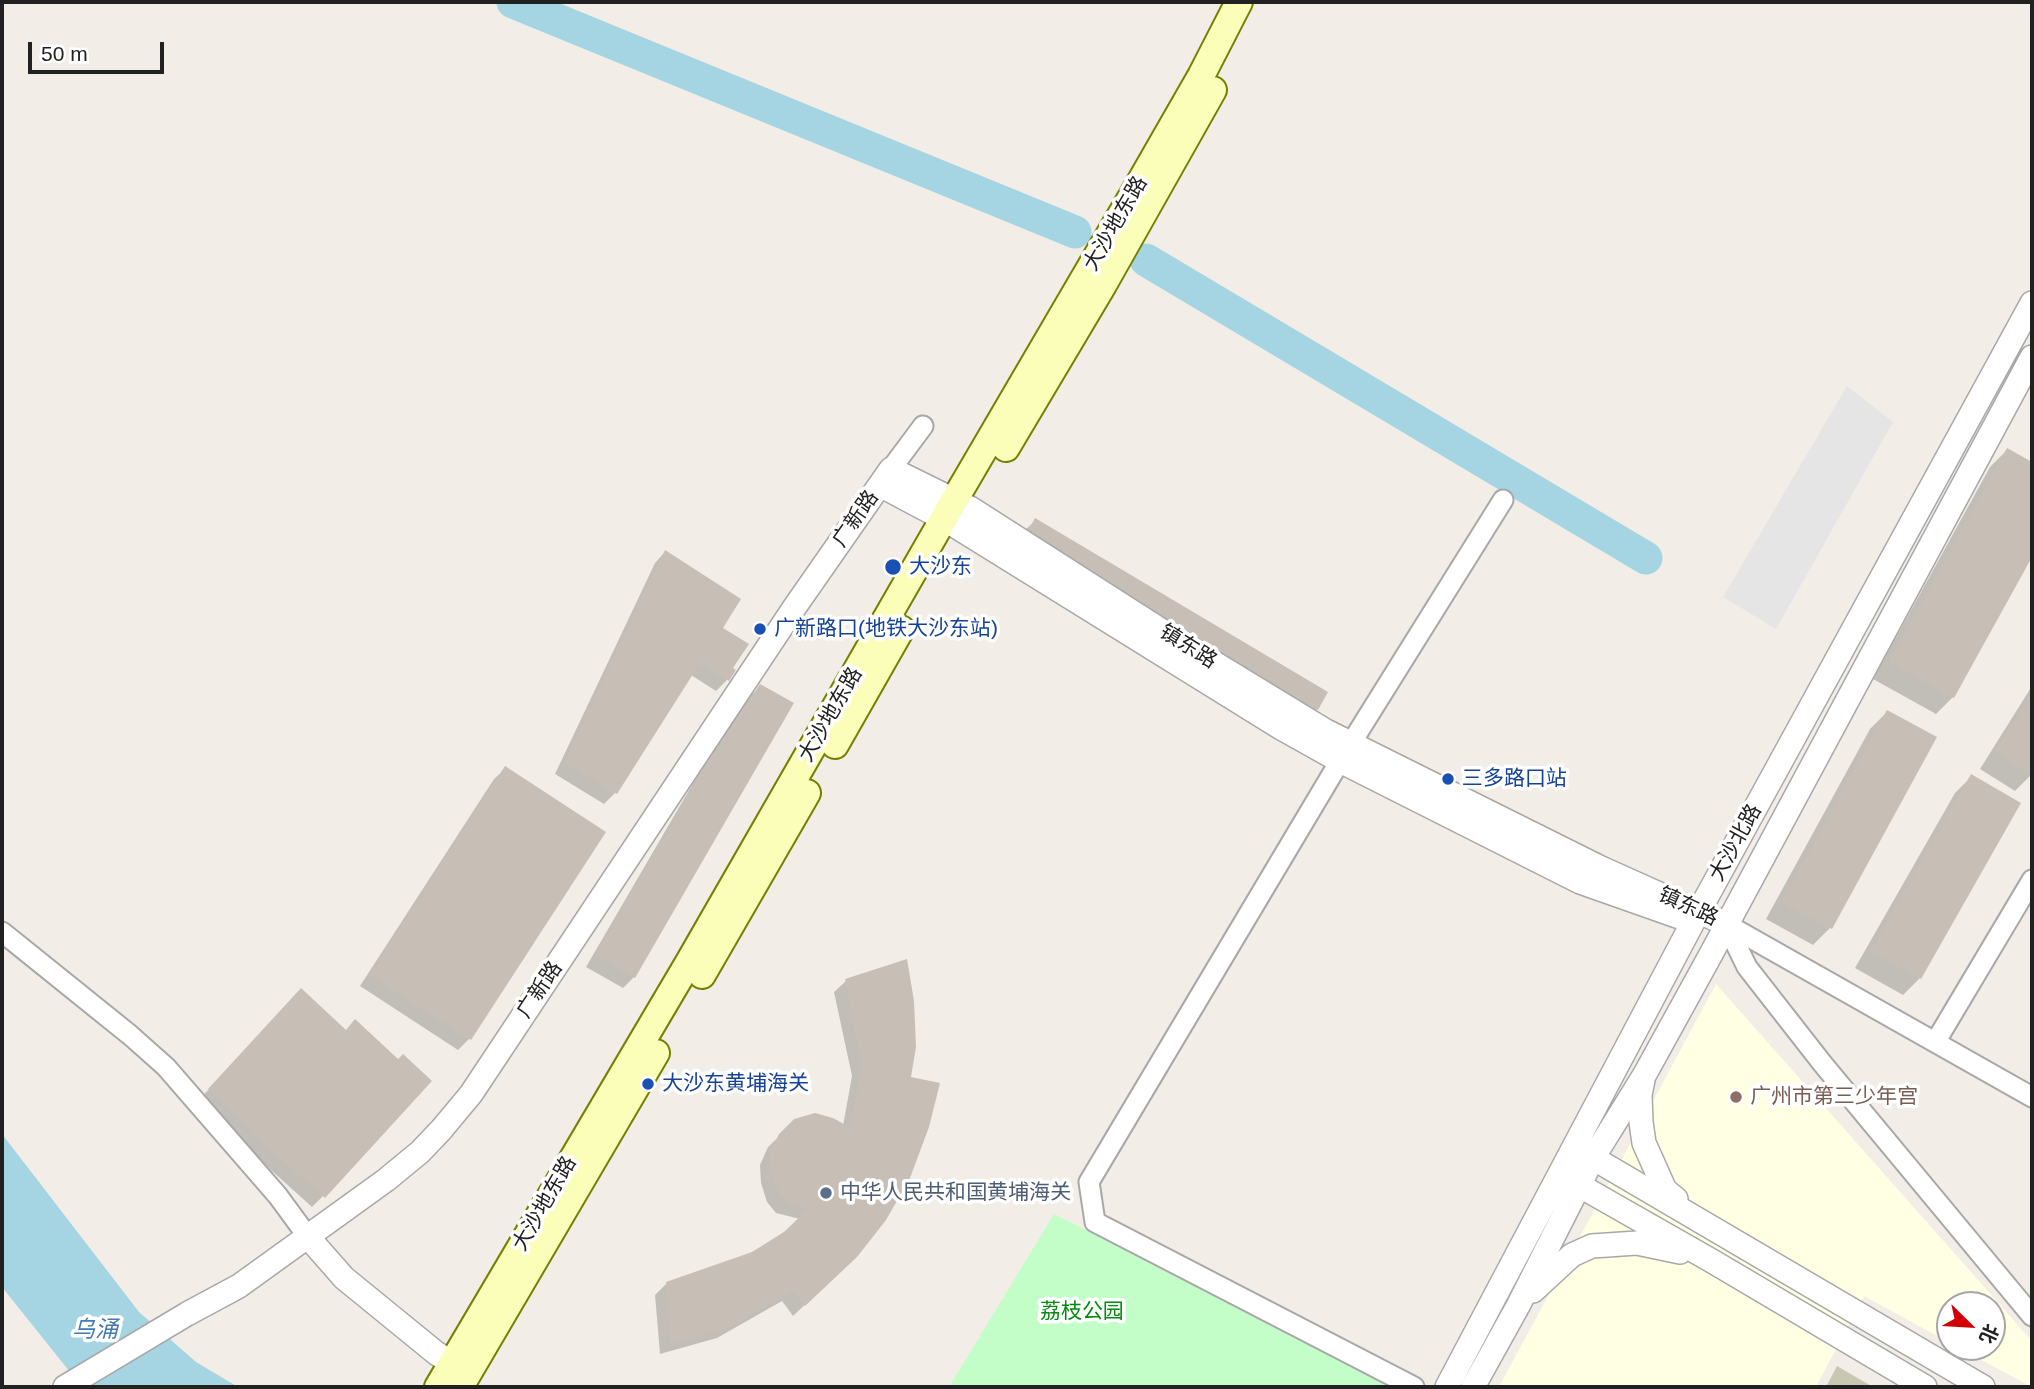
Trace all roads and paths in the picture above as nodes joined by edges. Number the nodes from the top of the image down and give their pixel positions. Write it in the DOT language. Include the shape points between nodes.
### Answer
graph roads {
  1 [pos="1239,2"];
  2 [pos="1259,2"];
  3 [pos="2032,303"];
  4 [pos="2032,357"];
  5 [pos="923,426"];
  6 [pos="886,477"];
  7 [pos="1503,500"];
  8 [pos="957,513"];
  9 [pos="1346,753"];
  10 [pos="2032,880"];
  11 [pos="1696,916"];
  12 [pos="1726,924"];
  13 [pos="2,932"];
  14 [pos="1936,1041"];
  15 [pos="1645,1074"];
  16 [pos="2032,1097"];
  17 [pos="1593,1158"];
  18 [pos="1569,1180"];
  19 [pos="1716,1229"];
  20 [pos="308,1237"];
  21 [pos="1712,1261"];
  22 [pos="1518,1306"];
  23 [pos="2032,1317"];
  24 [pos="460,1375"];
  25 [pos="65,1387"];
  26 [pos="438,1387"];
  27 [pos="1414,1387"];
  28 [pos="1447,1387"];
  29 [pos="1473,1387"];
  30 [pos="1925,1387"];
  31 [pos="1983,1387"];
  1 -- 8 [label="main road, 大沙地东路"];
  2 -- 8 [label="main road, 大沙地东路" via="1156,192"];
  3 -- 11 [label="street, 大沙北路"];
  4 -- 12 [label="street, 大沙北路"];
  5 -- 6 [label="street"];
  6 -- 8 [label="street, 镇东路"];
  6 -- 20 [label="street, 广新路" via="471,1094 420,1152"];
  7 -- 9 [label="street"];
  8 -- 9 [label="street, 镇东路" via="1269,698"];
  8 -- 24 [label="main road, 大沙地东路" via="766,866"];
  9 -- 11 [label="street, 镇东路" via="1580,882"];
  9 -- 27 [label="street" via="1089,1182 1095,1222"];
  10 -- 14 [label="street"];
  11 -- 12 [label="street, 镇东路"];
  11 -- 18 [label="street, 大沙北路"];
  12 -- 14 [label="street"];
  12 -- 15 [label="street, 大沙北路"];
  12 -- 23 [label="street" via="1748,967 1822,1063"];
  13 -- 20 [label="street" via="166,1067"];
  14 -- 16 [label="street"];
  15 -- 17 [label="street, 大沙北路"];
  15 -- 19 [label="street" via="1641,1122 1654,1170 1665,1190"];
  17 -- 18 [label="street"];
  17 -- 19 [label="street"];
  18 -- 21 [label="street"];
  18 -- 22 [label="street, 大沙北路"];
  18 -- 28 [label="street, 大沙北路"];
  19 -- 21 [label="street"];
  19 -- 31 [label="street"];
  20 -- 24 [label="street" via="344,1278"];
  20 -- 25 [label="street, 广新路" via="239,1286"];
  21 -- 22 [label="street" via="1637,1243 1592,1246 1572,1255"];
  21 -- 30 [label="street"];
  22 -- 29 [label="street, 大沙北路"];
  24 -- 26 [label="main road, 大沙地东路"];
}
